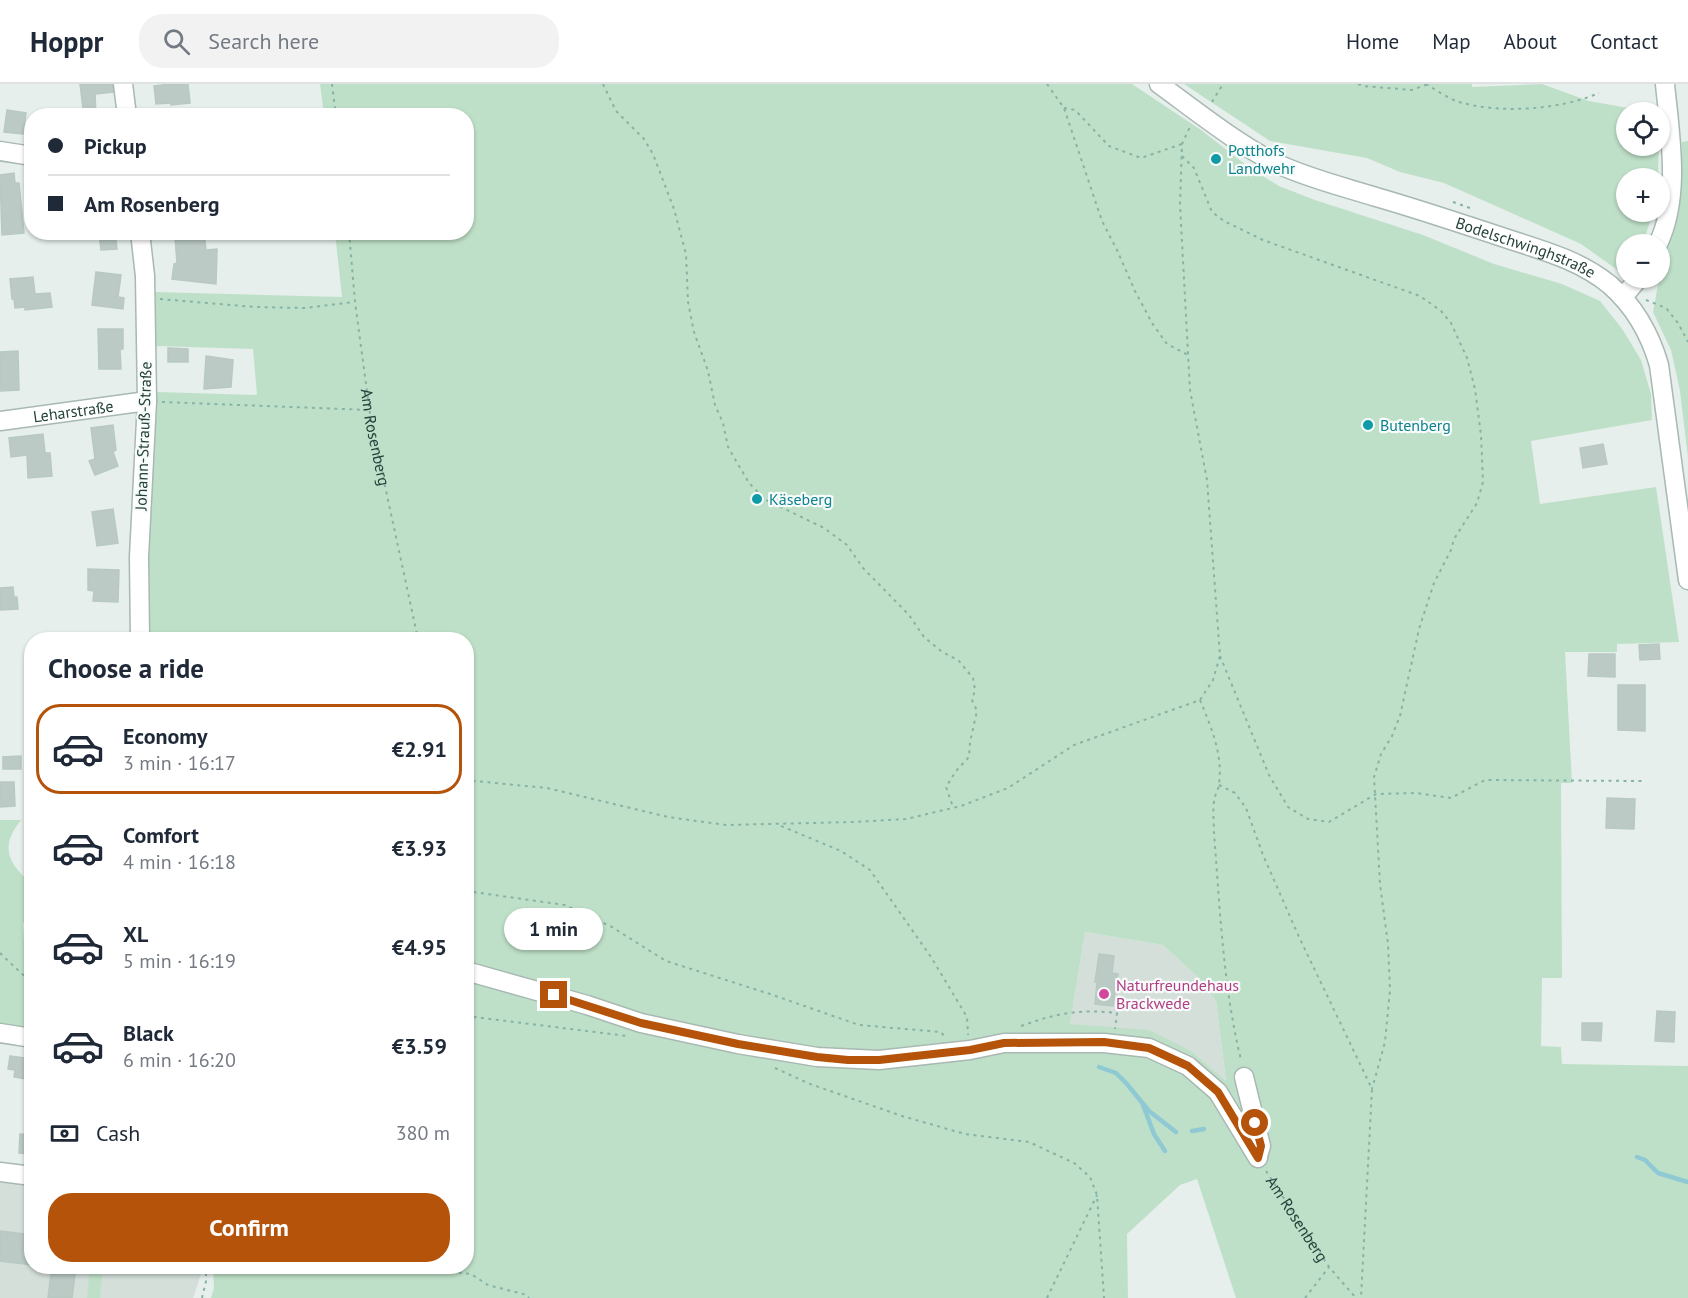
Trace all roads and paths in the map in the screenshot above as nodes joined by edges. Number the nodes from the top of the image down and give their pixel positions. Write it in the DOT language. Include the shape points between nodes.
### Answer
graph roads {
  1 [pos="123,84"];
  2 [pos="332,84"];
  3 [pos="603,84"];
  4 [pos="1047,84"];
  5 [pos="1159,84"];
  6 [pos="1222,84"];
  7 [pos="1358,84"];
  8 [pos="1427,84"];
  9 [pos="1665,84"];
  10 [pos="1599,93"];
  11 [pos="126,108"];
  12 [pos="335,108"];
  13 [pos="1064,108"];
  14 [pos="1202,114"];
  15 [pos="1182,144"];
  16 [pos="0,152"];
  17 [pos="24,155"];
  18 [pos="1182,156"];
  19 [pos="1661,234"];
  20 [pos="141,240"];
  21 [pos="350,240"];
  22 [pos="1616,283"];
  23 [pos="1631,288"];
  24 [pos="145,298"];
  25 [pos="355,302"];
  26 [pos="1688,342"];
  27 [pos="1188,355"];
  28 [pos="147,401"];
  29 [pos="369,410"];
  30 [pos="0,421"];
  31 [pos="1688,580"];
  32 [pos="140,632"];
  33 [pos="416,632"];
  34 [pos="1220,656"];
  35 [pos="1200,700"];
  36 [pos="474,781"];
  37 [pos="1642,781"];
  38 [pos="1219,785"];
  39 [pos="1376,794"];
  40 [pos="953,807"];
  41 [pos="779,825"];
  42 [pos="474,892"];
  43 [pos="0,953"];
  44 [pos="474,973"];
  45 [pos="24,975"];
  46 [pos="1117,1013"];
  47 [pos="474,1017"];
  48 [pos="1019,1027"];
  49 [pos="0,1033"];
  50 [pos="24,1037"];
  51 [pos="632,1037"];
  52 [pos="964,1050"];
  53 [pos="1244,1077"];
  54 [pos="810,1084"];
  55 [pos="1372,1089"];
  56 [pos="1258,1158"];
  57 [pos="0,1172"];
  58 [pos="24,1175"];
  59 [pos="1097,1195"];
  60 [pos="1329,1267"];
  61 [pos="206,1274"];
  62 [pos="471,1274"];
  63 [pos="202,1298"];
  64 [pos="529,1298"];
  65 [pos="1047,1298"];
  66 [pos="1104,1298"];
  67 [pos="1305,1298"];
  68 [pos="1356,1298"];
  69 [pos="1361,1298"];
  1 -- 11 [label="street"];
  2 -- 12 [label="path"];
  3 -- 40 [label="path" via="616,111 644,139 674,209 686,254 694,332 728,447 749,483 766,500 824,528 847,545 924,637 959,662 973,678 972,700 977,711 969,757 946,787"];
  4 -- 13 [label="path"];
  5 -- 14 [label="street, Bodelschwinghstraße"];
  6 -- 14 [label="path" via="1215,100"];
  7 -- 8 [label="path" via="1413,90"];
  8 -- 10 [label="path" via="1458,102 1508,110 1580,102"];
  9 -- 19 [label="street" via="1671,186"];
  13 -- 15 [label="path" via="1075,110 1109,146 1141,158"];
  13 -- 27 [label="path" via="1102,221 1135,291 1167,344"];
  14 -- 15 [label="path" via="1188,129"];
  14 -- 22 [label="street, Bodelschwinghstraße" via="1279,165 1564,257"];
  15 -- 18 [label="path"];
  16 -- 17 [label="street"];
  18 -- 27 [label="path" via="1180,205"];
  18 -- 39 [label="path" via="1194,168 1212,212 1263,240 1420,296 1451,324 1467,358 1481,435 1483,482 1478,503 1454,539 1434,583 1400,716 1374,777"];
  20 -- 24 [label="street, Johann-Strauß-Straße"];
  21 -- 25 [label="path, Am Rosenberg"];
  23 -- 26 [label="path" via="1642,299 1666,308"];
  23 -- 31 [label="street, Bodelschwinghstraße" via="1659,365"];
  24 -- 25 [label="path" via="295,308"];
  24 -- 28 [label="street, Johann-Strauß-Straße"];
  25 -- 29 [label="path, Am Rosenberg"];
  27 -- 34 [label="path" via="1190,390 1207,480"];
  28 -- 29 [label="path"];
  28 -- 30 [label="street, Leharstraße"];
  28 -- 32 [label="street, Johann-Strauß-Straße" via="139,558"];
  29 -- 33 [label="path, Am Rosenberg"];
  34 -- 35 [label="path" via="1213,680"];
  34 -- 39 [label="path" via="1269,775 1288,807 1308,819 1329,822"];
  35 -- 38 [label="path" via="1215,735"];
  35 -- 40 [label="path" via="1074,745 1008,788"];
  36 -- 41 [label="path" via="548,788 668,817 726,825"];
  37 -- 39 [label="path" via="1485,780 1451,798 1416,793"];
  38 -- 53 [label="path" via="1214,799 1214,831 1220,919 1234,1034"];
  38 -- 55 [label="path" via="1235,793 1246,808 1299,937"];
  39 -- 55 [label="path" via="1390,990 1385,1042"];
  40 -- 41 [label="path" via="906,819"];
  41 -- 52 [label="path" via="841,851 870,870 967,1017"];
  42 -- 52 [label="path" via="565,905 612,927 666,962 859,1026 940,1032"];
  43 -- 45 [label="path"];
  44 -- 52 [label="street, Am Rosenberg" via="641,1023 817,1057 879,1060"];
  46 -- 48 [label="path" via="1090,1010 1053,1015"];
  47 -- 51 [label="path"];
  49 -- 50 [label="street"];
  52 -- 56 [label="street, Am Rosenberg" via="1004,1043 1104,1042 1149,1048 1188,1066 1218,1092"];
  53 -- 56 [label="street" via="1261,1146"];
  54 -- 59 [label="path" via="965,1134 1029,1142 1074,1163 1090,1177"];
  55 -- 69 [label="path"];
  56 -- 60 [label="path, Am Rosenberg"];
  57 -- 58 [label="street"];
  59 -- 65 [label="path"];
  59 -- 66 [label="path"];
  60 -- 67 [label="path"];
  60 -- 68 [label="path, Am Rosenberg"];
  61 -- 63 [label="path"];
  62 -- 64 [label="path"];
}
